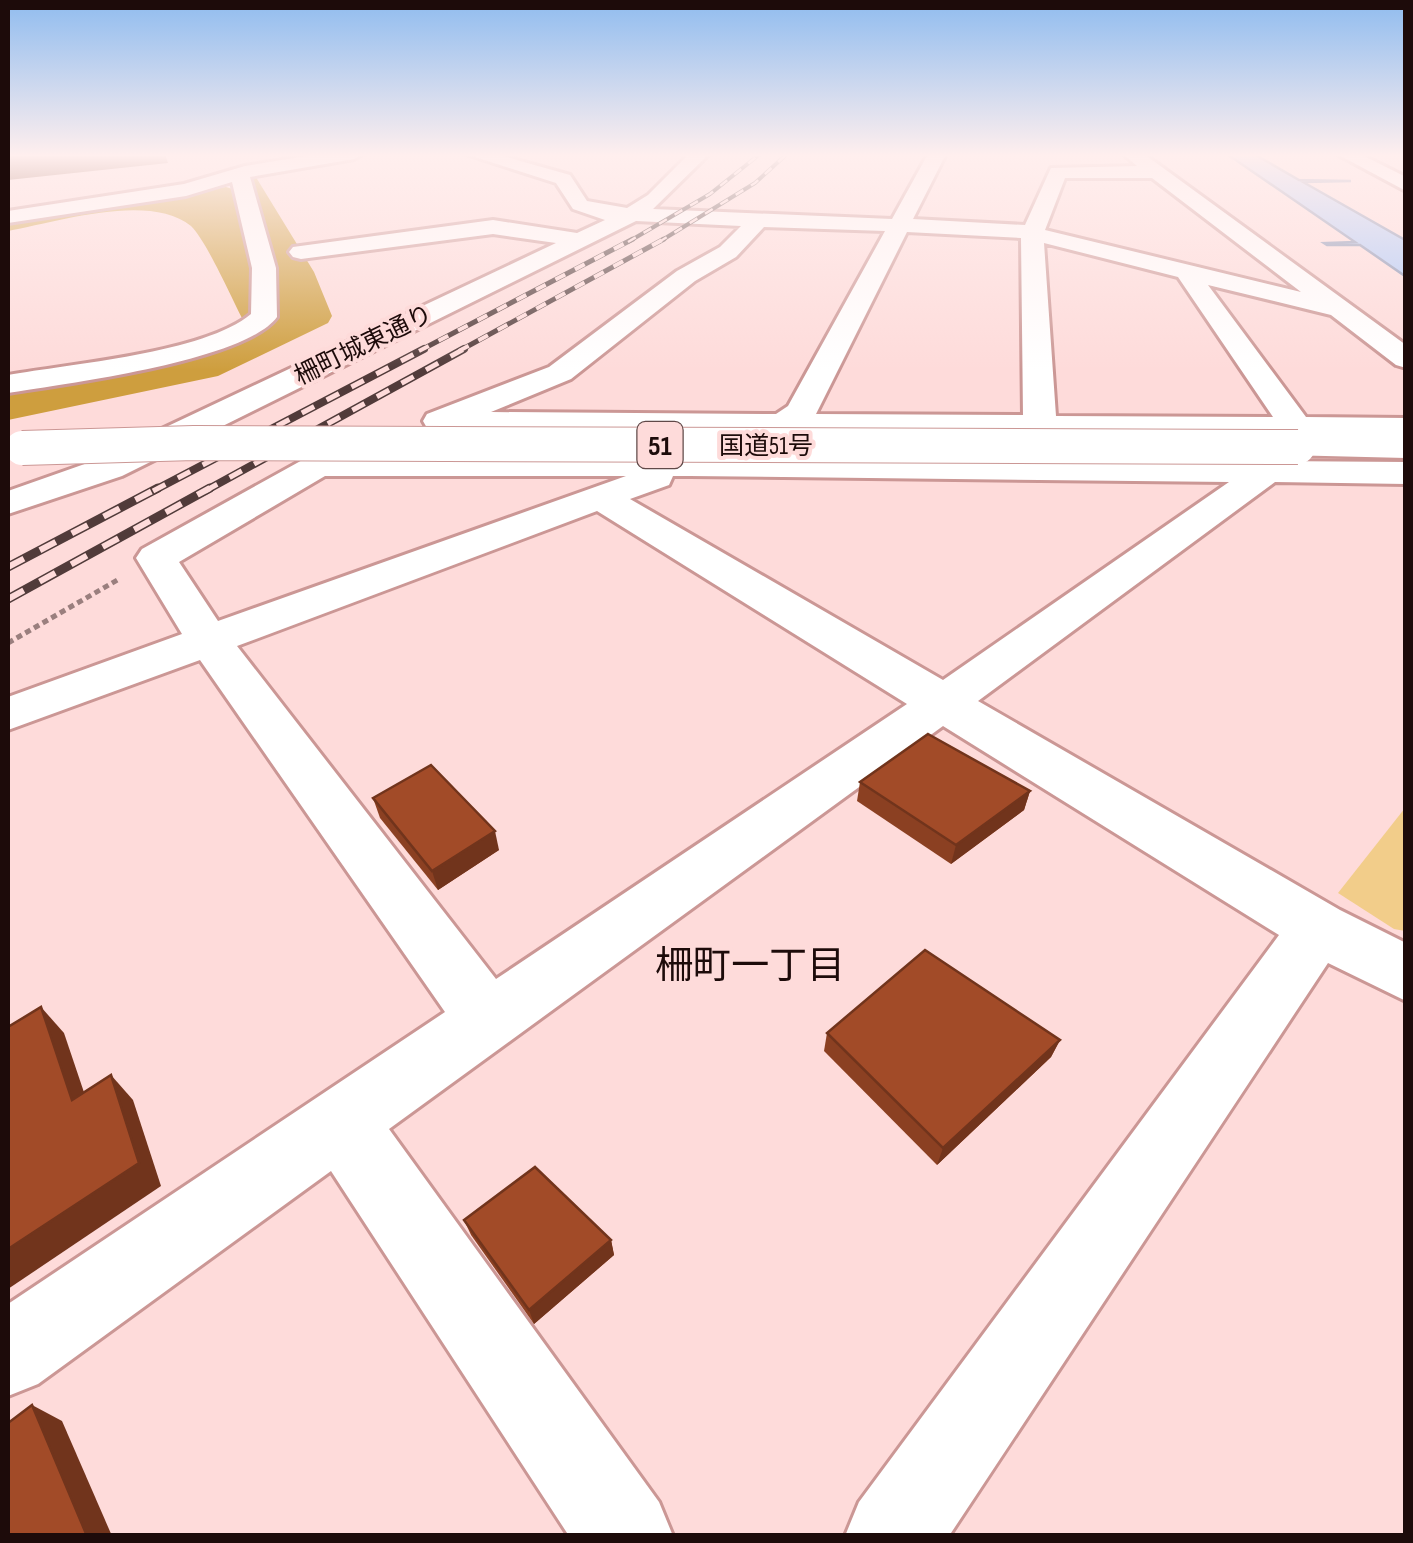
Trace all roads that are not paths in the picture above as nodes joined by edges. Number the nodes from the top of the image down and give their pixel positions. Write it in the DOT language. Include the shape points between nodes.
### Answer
graph roads {
  1 [pos="252,226"];
  2 [pos="609,226"];
  3 [pos="752,226"];
  4 [pos="898,226"];
  5 [pos="926,226"];
  6 [pos="1035,226"];
  7 [pos="1226,226"];
  8 [pos="1032,234"];
  9 [pos="580,240"];
  10 [pos="384,241"];
  11 [pos="301,252"];
  12 [pos="398,266"];
  13 [pos="1184,270"];
  14 [pos="425,288"];
  15 [pos="460,297"];
  16 [pos="1333,308"];
  17 [pos="1406,358"];
  18 [pos="8,384"];
  19 [pos="786,424"];
  20 [pos="1040,426"];
  21 [pos="1406,428"];
  22 [pos="1288,448"];
  23 [pos="1406,448"];
  24 [pos="15,449"];
  25 [pos="690,465"];
  26 [pos="1406,473"];
  27 [pos="601,498"];
  28 [pos="8,503"];
  29 [pos="208,641"];
  30 [pos="946,701"];
  31 [pos="8,714"];
  32 [pos="1318,928"];
  33 [pos="1406,974"];
  34 [pos="487,1018"];
  35 [pos="340,1122"];
  36 [pos="8,1354"];
  37 [pos="625,1536"];
  38 [pos="893,1536"];
  1 -- 18 [label="street" via="267,291 258,326 204,347"];
  2 -- 9 [label="street, 柵町城東通り"];
  3 -- 19 [label="street" via="728,252 686,276 560,374 438,420"];
  4 -- 19 [label="street" via="801,412"];
  5 -- 8 [label="street"];
  6 -- 8 [label="street"];
  7 -- 16 [label="street"];
  8 -- 13 [label="street"];
  8 -- 20 [label="street"];
  9 -- 10 [label="street" via="493,227"];
  9 -- 15 [label="street, 柵町城東通り"];
  10 -- 11 [label="street"];
  10 -- 12 [label="street"];
  13 -- 16 [label="street"];
  13 -- 22 [label="street"];
  14 -- 15 [label="street"];
  15 -- 28 [label="street, 柵町城東通り" via="108,468"];
  16 -- 17 [label="street"];
  19 -- 20 [label="street"];
  19 -- 25 [label="street"];
  20 -- 22 [label="street"];
  21 -- 22 [label="street"];
  22 -- 23 [label="highway, 国道51号 / 51"];
  22 -- 24 [label="highway, 国道51号 / 51, bridge" via="194,442"];
  22 -- 25 [label="street"];
  22 -- 26 [label="street"];
  22 -- 30 [label="street"];
  25 -- 27 [label="street"];
  25 -- 29 [label="street" via="318,466 156,558"];
  27 -- 29 [label="street"];
  27 -- 30 [label="street"];
  29 -- 31 [label="street"];
  29 -- 34 [label="street"];
  30 -- 32 [label="street"];
  30 -- 34 [label="street"];
  32 -- 33 [label="street"];
  32 -- 38 [label="street"];
  34 -- 35 [label="street"];
  35 -- 36 [label="street"];
  35 -- 37 [label="street"];
}
